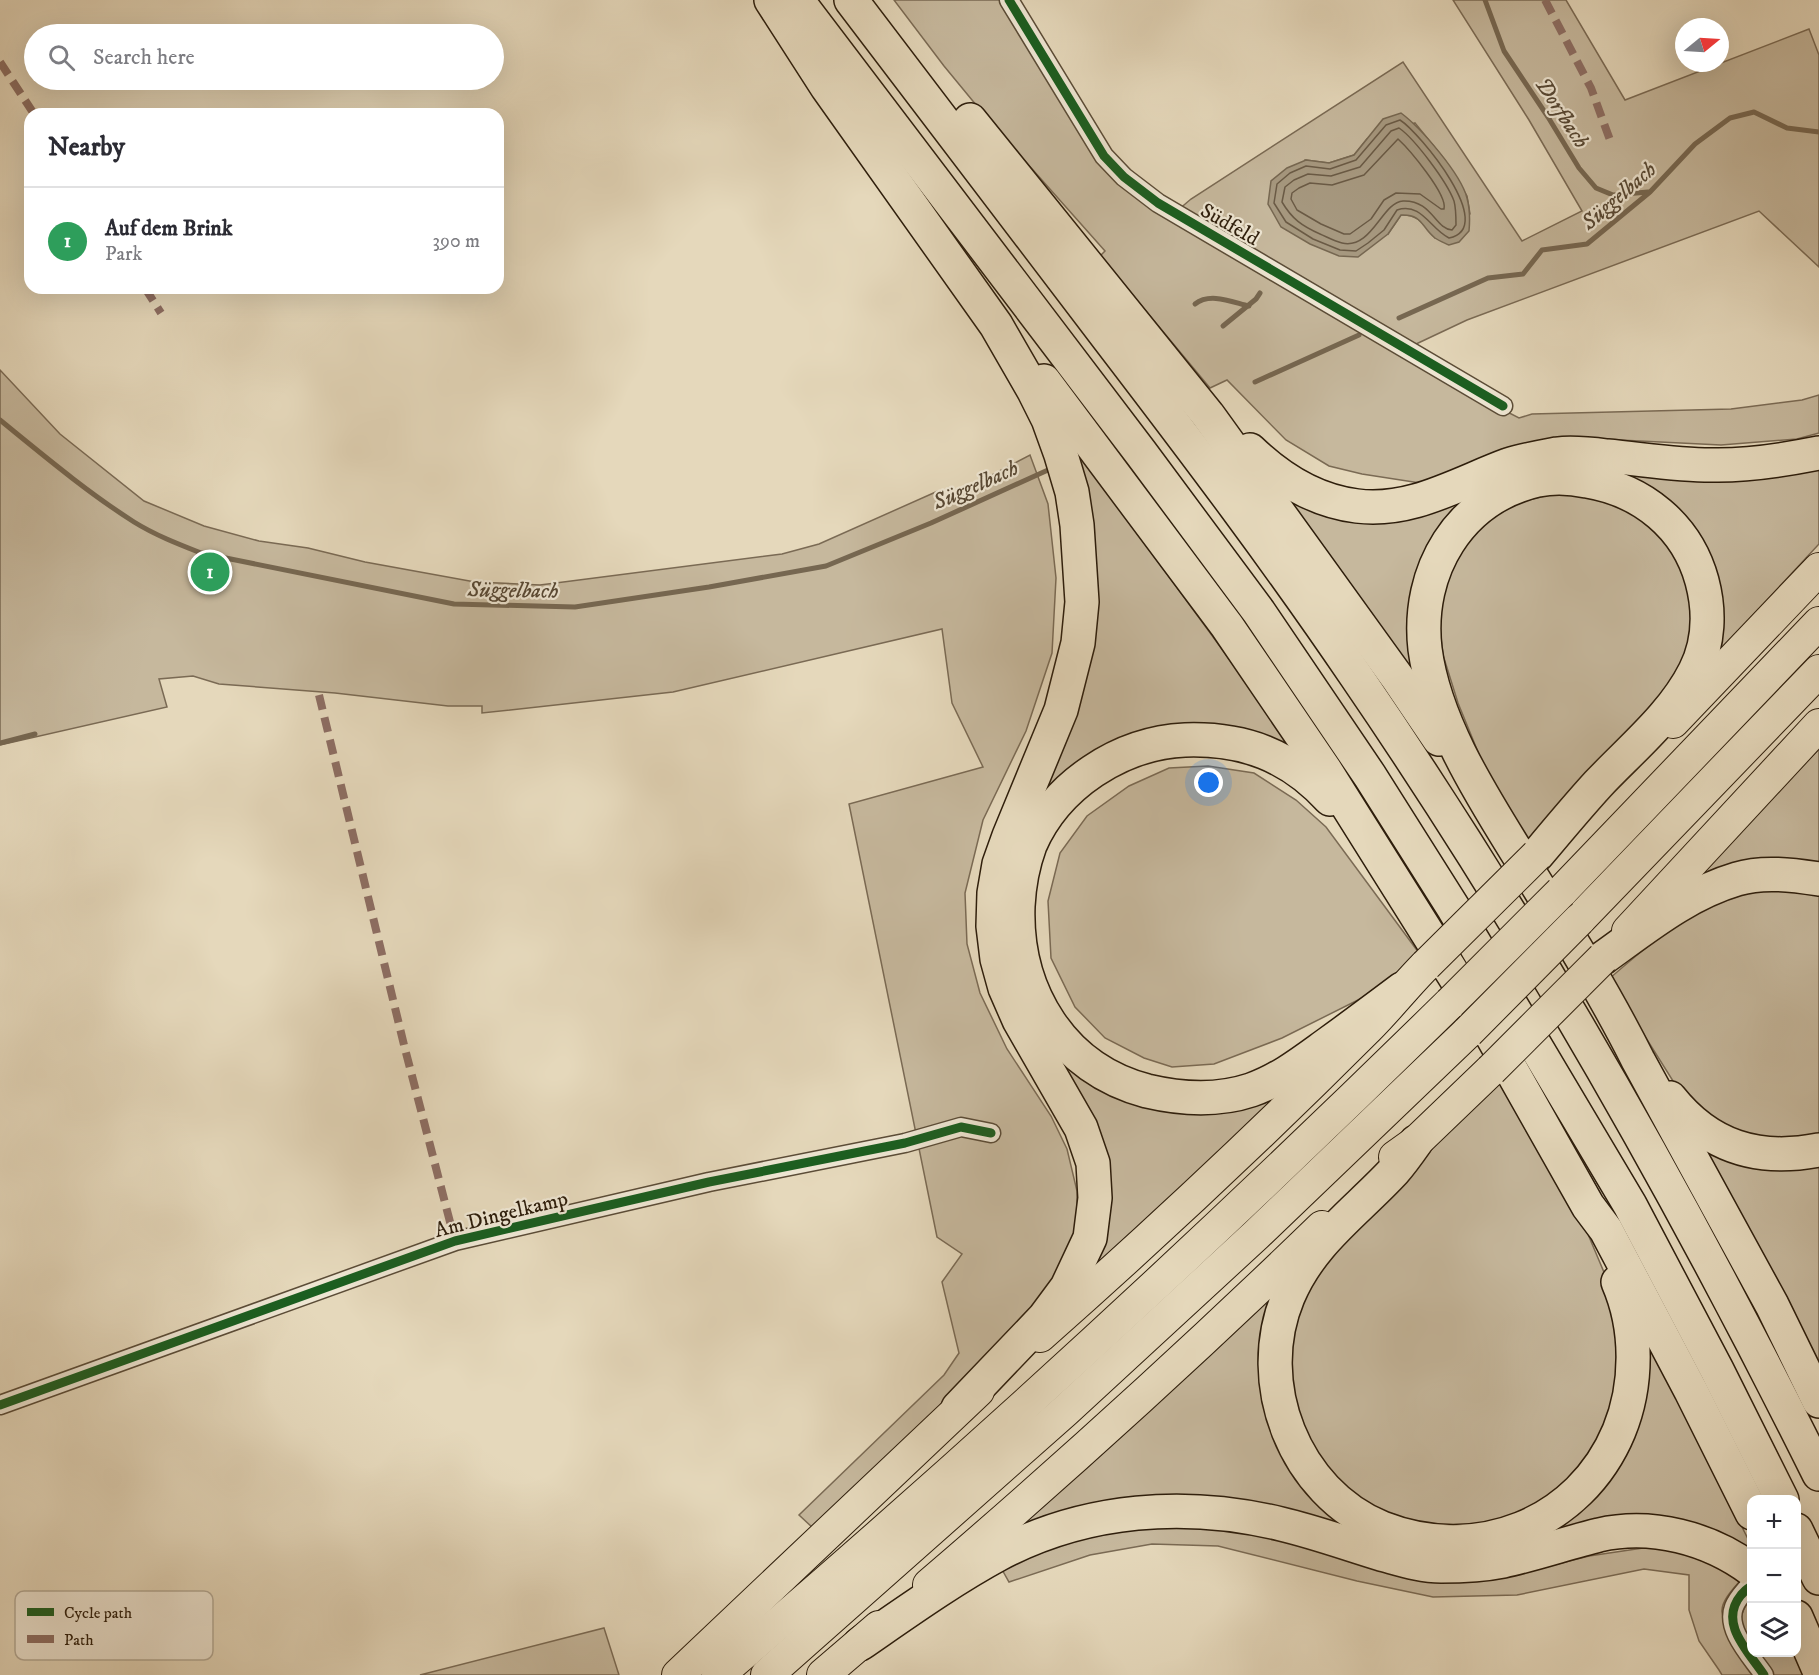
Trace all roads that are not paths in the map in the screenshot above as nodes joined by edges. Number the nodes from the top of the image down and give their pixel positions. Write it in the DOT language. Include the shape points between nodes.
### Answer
graph roads {
  1 [pos="771,0"];
  2 [pos="796,0"];
  3 [pos="851,0"];
  4 [pos="874,0"];
  5 [pos="1009,0"];
  6 [pos="996,325"];
  7 [pos="1503,406"];
  8 [pos="1208,414"];
  9 [pos="1819,453"];
  10 [pos="1819,568"];
  11 [pos="1819,623"];
  12 [pos="1819,671"];
  13 [pos="1819,725"];
  14 [pos="1488,805"];
  15 [pos="1537,855"];
  16 [pos="1388,868"];
  17 [pos="1819,879"];
  18 [pos="1603,958"];
  19 [pos="1402,989"];
  20 [pos="1619,1022"];
  21 [pos="991,1133"];
  22 [pos="1416,1142"];
  23 [pos="1819,1150"];
  24 [pos="1588,1206"];
  25 [pos="1819,1401"];
  26 [pos="0,1405"];
  27 [pos="958,1408"];
  28 [pos="1819,1474"];
  29 [pos="1780,1495"];
  30 [pos="1747,1503"];
  31 [pos="1801,1539"];
  32 [pos="1747,1576"];
  33 [pos="1819,1578"];
  34 [pos="1747,1584"];
  35 [pos="1801,1627"];
  36 [pos="1801,1637"];
  37 [pos="860,1644"];
  38 [pos="1819,1671"];
  39 [pos="678,1675"];
  40 [pos="718,1675"];
  41 [pos="767,1675"];
  42 [pos="823,1675"];
  43 [pos="1764,1675"];
  1 -- 6 [label="highway" via="827,87"];
  2 -- 29 [label="highway" via="1259,612 1370,776 1630,1205"];
  3 -- 28 [label="highway" via="1170,418 1295,588 1413,761 1570,1011 1652,1154 1752,1339"];
  4 -- 8 [label="highway"];
  5 -- 7 [label="street, Südfeld" via="1104,156 1124,177 1158,203"];
  6 -- 16 [label="highway" via="1019,347 1227,626"];
  6 -- 27 [label="highway" via="1048,419 1061,455 1077,525 1082,602 1078,643 1061,710 999,864 994,893 994,937 1005,988 1019,1020 1081,1128 1093,1163 1095,1198 1090,1238 1067,1287 1044,1318"];
  8 -- 9 [label="highway" via="1289,482 1331,501 1357,507 1409,503 1510,464 1560,454 1711,465 1778,462"];
  8 -- 14 [label="highway"];
  10 -- 15 [label="highway" via="1629,768"];
  11 -- 40 [label="highway, bridge" via="1561,892 1254,1192 1078,1356"];
  12 -- 41 [label="highway, bridge" via="1468,1032 1256,1235 1074,1403"];
  13 -- 18 [label="highway"];
  14 -- 15 [label="highway" via="1444,720 1433,688 1425,648 1427,593 1433,569 1459,526 1476,510 1510,490 1539,480 1570,478 1603,483 1631,494 1671,524 1698,567 1706,594 1705,642 1680,695"];
  14 -- 20 [label="highway"];
  15 -- 19 [label="highway, bridge"];
  16 -- 19 [label="highway" via="1316,784 1294,766 1233,742 1155,743 1123,753 1095,769 1050,812 1030,845 1019,885 1017,933 1024,970 1038,1005 1058,1035 1105,1074 1167,1096 1224,1096 1272,1082"];
  16 -- 24 [label="highway" via="1492,1036"];
  17 -- 18 [label="highway" via="1768,875 1737,879 1672,908"];
  18 -- 22 [label="highway, bridge"];
  19 -- 27 [label="highway" via="1370,1026 1269,1124 1091,1291"];
  20 -- 23 [label="highway" via="1646,1057 1671,1100 1716,1138 1743,1150 1770,1155"];
  20 -- 25 [label="highway" via="1772,1305"];
  21 -- 26 [label="street, Am Dingelkamp" via="961,1127 905,1143 709,1182 455,1241"];
  22 -- 24 [label="highway" via="1395,1170 1311,1255 1288,1298 1275,1354 1274,1377 1280,1410 1300,1456 1336,1499 1380,1527 1402,1535 1453,1542 1506,1534 1560,1509 1599,1468 1626,1416 1633,1357 1630,1322 1620,1287"];
  22 -- 37 [label="highway" via="1391,1160 1102,1433"];
  24 -- 30 [label="highway" via="1606,1230"];
  27 -- 39 [label="highway"];
  31 -- 33 [label="highway"];
  32 -- 37 [label="highway" via="1722,1552 1666,1532 1602,1534 1503,1561 1438,1566 1238,1515 1148,1511 1078,1524 1001,1553"];
  34 -- 43 [label="street" via="1732,1610 1731,1621"];
  35 -- 38 [label="highway"];
  36 -- 38 [label="highway"];
  37 -- 42 [label="highway"];
}
